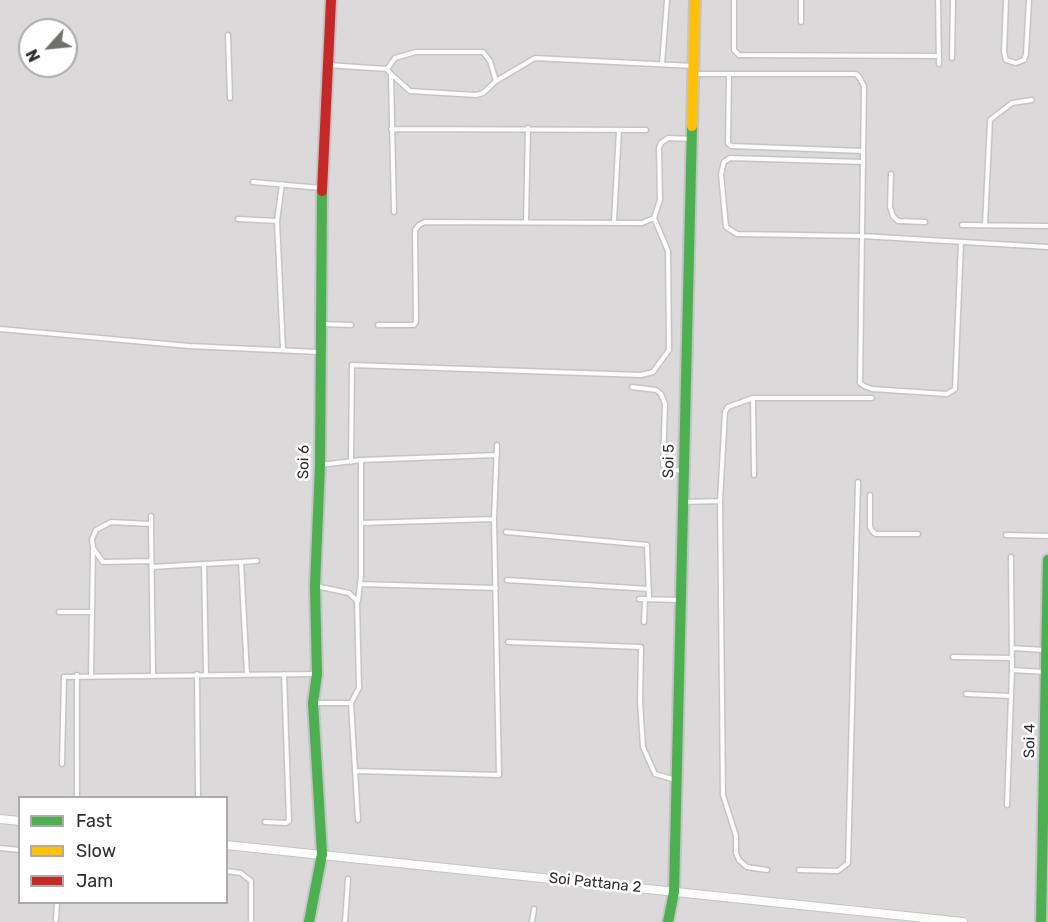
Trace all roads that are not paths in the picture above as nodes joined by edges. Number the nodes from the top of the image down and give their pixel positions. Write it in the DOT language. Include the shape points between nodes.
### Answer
graph roads {
  1 [pos="331,0"];
  2 [pos="667,0"];
  3 [pos="695,0"];
  4 [pos="734,0"];
  5 [pos="801,0"];
  6 [pos="938,0"];
  7 [pos="952,0"];
  8 [pos="1006,0"];
  9 [pos="1029,0"];
  10 [pos="801,22"];
  11 [pos="228,35"];
  12 [pos="938,56"];
  13 [pos="952,58"];
  14 [pos="939,63"];
  15 [pos="662,64"];
  16 [pos="328,65"];
  17 [pos="387,69"];
  18 [pos="693,70"];
  19 [pos="391,74"];
  20 [pos="729,74"];
  21 [pos="496,81"];
  22 [pos="230,98"];
  23 [pos="1032,100"];
  24 [pos="528,128"];
  25 [pos="391,129"];
  26 [pos="619,130"];
  27 [pos="645,130"];
  28 [pos="692,139"];
  29 [pos="863,151"];
  30 [pos="863,162"];
  31 [pos="891,174"];
  32 [pos="253,182"];
  33 [pos="282,184"];
  34 [pos="322,188"];
  35 [pos="394,212"];
  36 [pos="654,218"];
  37 [pos="238,219"];
  38 [pos="277,221"];
  39 [pos="526,222"];
  40 [pos="614,222"];
  41 [pos="925,222"];
  42 [pos="962,225"];
  43 [pos="985,225"];
  44 [pos="1048,226"];
  45 [pos="862,236"];
  46 [pos="961,242"];
  47 [pos="1048,247"];
  48 [pos="320,324"];
  49 [pos="351,325"];
  50 [pos="378,325"];
  51 [pos="0,329"];
  52 [pos="283,349"];
  53 [pos="319,352"];
  54 [pos="632,387"];
  55 [pos="753,398"];
  56 [pos="872,398"];
  57 [pos="497,445"];
  58 [pos="497,455"];
  59 [pos="361,460"];
  60 [pos="351,462"];
  61 [pos="320,465"];
  62 [pos="684,471"];
  63 [pos="754,475"];
  64 [pos="858,482"];
  65 [pos="870,495"];
  66 [pos="720,501"];
  67 [pos="683,502"];
  68 [pos="151,516"];
  69 [pos="494,519"];
  70 [pos="361,523"];
  71 [pos="151,524"];
  72 [pos="506,532"];
  73 [pos="918,534"];
  74 [pos="1006,536"];
  75 [pos="1048,536"];
  76 [pos="93,548"];
  77 [pos="1011,556"];
  78 [pos="1048,560"];
  79 [pos="151,561"];
  80 [pos="257,561"];
  81 [pos="241,562"];
  82 [pos="204,564"];
  83 [pos="151,567"];
  84 [pos="507,580"];
  85 [pos="360,584"];
  86 [pos="315,586"];
  87 [pos="496,588"];
  88 [pos="649,589"];
  89 [pos="639,599"];
  90 [pos="647,599"];
  91 [pos="681,600"];
  92 [pos="357,601"];
  93 [pos="59,612"];
  94 [pos="92,612"];
  95 [pos="645,622"];
  96 [pos="508,642"];
  97 [pos="1012,648"];
  98 [pos="953,657"];
  99 [pos="1012,658"];
  100 [pos="1047,661"];
  101 [pos="1012,670"];
  102 [pos="153,674"];
  103 [pos="197,674"];
  104 [pos="206,674"];
  105 [pos="247,674"];
  106 [pos="284,674"];
  107 [pos="317,674"];
  108 [pos="77,675"];
  109 [pos="91,675"];
  110 [pos="966,694"];
  111 [pos="1011,696"];
  112 [pos="314,703"];
  113 [pos="351,703"];
  114 [pos="62,764"];
  115 [pos="355,771"];
  116 [pos="677,780"];
  117 [pos="77,796"];
  118 [pos="198,796"];
  119 [pos="1007,805"];
  120 [pos="0,819"];
  121 [pos="358,820"];
  122 [pos="18,821"];
  123 [pos="265,822"];
  124 [pos="228,844"];
  125 [pos="1045,847"];
  126 [pos="0,848"];
  127 [pos="18,850"];
  128 [pos="322,854"];
  129 [pos="766,870"];
  130 [pos="799,870"];
  131 [pos="228,871"];
  132 [pos="348,879"];
  133 [pos="674,892"];
  134 [pos="57,904"];
  135 [pos="534,909"];
  136 [pos="56,920"];
  137 [pos="250,922"];
  138 [pos="309,922"];
  139 [pos="345,922"];
  140 [pos="532,922"];
  141 [pos="668,922"];
  142 [pos="963,922"];
  143 [pos="1041,922"];
  1 -- 16 [label="street, Soi 6"];
  2 -- 15 [label="lane"];
  3 -- 18 [label="street, Soi 5"];
  4 -- 12 [label="lane" via="734,50 739,55"];
  5 -- 10 [label="lane"];
  6 -- 12 [label="lane"];
  7 -- 13 [label="lane"];
  8 -- 9 [label="lane" via="1004,52 1006,60 1016,63 1024,60 1026,54"];
  11 -- 22 [label="lane"];
  12 -- 14 [label="lane"];
  15 -- 18 [label="lane"];
  15 -- 21 [label="lane" via="535,58"];
  16 -- 17 [label="lane"];
  16 -- 34 [label="street, Soi 6"];
  17 -- 19 [label="lane"];
  17 -- 21 [label="lane" via="404,54 483,52"];
  18 -- 20 [label="lane"];
  18 -- 28 [label="street, Soi 5"];
  19 -- 21 [label="lane" via="410,91 476,95"];
  19 -- 25 [label="lane"];
  20 -- 29 [label="lane" via="731,146"];
  20 -- 29 [label="lane" via="856,74 864,86"];
  23 -- 43 [label="lane" via="1012,103 990,120"];
  24 -- 25 [label="lane"];
  24 -- 26 [label="lane"];
  24 -- 39 [label="lane"];
  25 -- 35 [label="lane"];
  26 -- 27 [label="lane"];
  26 -- 40 [label="lane"];
  28 -- 36 [label="lane" via="668,138 661,143 660,200"];
  28 -- 62 [label="street, Soi 5"];
  29 -- 30 [label="lane"];
  30 -- 45 [label="lane"];
  30 -- 45 [label="lane" via="730,158 724,162 721,174 726,227 732,233"];
  31 -- 41 [label="lane" via="893,216 898,221"];
  32 -- 33 [label="lane"];
  33 -- 34 [label="lane"];
  33 -- 38 [label="lane"];
  34 -- 48 [label="street, Soi 6"];
  36 -- 40 [label="lane" via="642,223"];
  36 -- 60 [label="lane" via="668,251 669,350 653,372 642,375 352,365"];
  37 -- 38 [label="lane"];
  38 -- 52 [label="lane"];
  39 -- 40 [label="lane"];
  39 -- 50 [label="lane" via="419,225 415,230 416,322"];
  42 -- 43 [label="lane"];
  43 -- 44 [label="lane"];
  45 -- 46 [label="lane"];
  45 -- 46 [label="lane" via="860,383 872,389 947,394 956,389"];
  46 -- 47 [label="lane"];
  48 -- 49 [label="lane"];
  48 -- 53 [label="street, Soi 6"];
  51 -- 52 [label="lane" via="189,346"];
  52 -- 53 [label="lane"];
  53 -- 61 [label="street, Soi 6"];
  54 -- 62 [label="lane" via="661,394 665,404 663,465"];
  55 -- 56 [label="lane"];
  55 -- 63 [label="lane"];
  55 -- 66 [label="lane" via="739,401 725,412"];
  57 -- 58 [label="lane"];
  58 -- 59 [label="lane"];
  58 -- 69 [label="lane"];
  59 -- 60 [label="lane"];
  59 -- 70 [label="lane"];
  60 -- 61 [label="lane"];
  61 -- 86 [label="street, Soi 6"];
  62 -- 67 [label="street, Soi 5"];
  64 -- 130 [label="lane" via="848,863 838,871"];
  65 -- 73 [label="lane" via="870,527 876,534"];
  66 -- 67 [label="lane"];
  66 -- 129 [label="lane" via="723,795 739,860 747,867"];
  67 -- 91 [label="street, Soi 5"];
  68 -- 71 [label="lane"];
  69 -- 70 [label="lane"];
  69 -- 87 [label="lane"];
  70 -- 85 [label="lane"];
  71 -- 76 [label="lane" via="111,522 96,530"];
  71 -- 79 [label="lane"];
  72 -- 88 [label="lane" via="647,545"];
  74 -- 75 [label="lane"];
  76 -- 79 [label="lane" via="103,562"];
  76 -- 94 [label="lane"];
  77 -- 97 [label="lane"];
  78 -- 100 [label="street, Soi 4"];
  79 -- 83 [label="lane"];
  80 -- 81 [label="lane"];
  81 -- 82 [label="lane"];
  81 -- 105 [label="lane"];
  82 -- 83 [label="lane"];
  82 -- 104 [label="lane"];
  83 -- 102 [label="lane"];
  84 -- 88 [label="lane"];
  85 -- 87 [label="lane"];
  85 -- 92 [label="lane"];
  86 -- 92 [label="lane" via="349,593"];
  86 -- 107 [label="street, Soi 6"];
  87 -- 115 [label="lane" via="499,775"];
  88 -- 90 [label="lane"];
  89 -- 90 [label="lane"];
  90 -- 91 [label="lane"];
  90 -- 95 [label="lane"];
  91 -- 116 [label="street, Soi 5"];
  92 -- 113 [label="lane" via="359,688"];
  93 -- 94 [label="lane"];
  94 -- 109 [label="lane"];
  96 -- 116 [label="lane" via="641,647 643,747 655,774"];
  97 -- 99 [label="lane"];
  97 -- 100 [label="lane"];
  98 -- 99 [label="lane"];
  99 -- 101 [label="lane"];
  100 -- 101 [label="lane"];
  100 -- 125 [label="street, Soi 4"];
  101 -- 111 [label="lane"];
  102 -- 103 [label="lane"];
  102 -- 109 [label="lane"];
  103 -- 104 [label="lane"];
  103 -- 118 [label="lane"];
  104 -- 105 [label="lane"];
  105 -- 106 [label="lane"];
  106 -- 107 [label="lane"];
  106 -- 123 [label="lane" via="289,821"];
  107 -- 112 [label="street, Soi 6"];
  108 -- 109 [label="lane"];
  108 -- 114 [label="lane" via="62,679"];
  108 -- 117 [label="lane"];
  110 -- 111 [label="lane"];
  111 -- 119 [label="lane"];
  112 -- 113 [label="lane"];
  112 -- 128 [label="street, Soi 6"];
  113 -- 115 [label="lane"];
  115 -- 121 [label="lane"];
  116 -- 133 [label="street, Soi 5"];
  120 -- 122 [label="street"];
  124 -- 128 [label="street, Soi Pattana 2"];
  125 -- 143 [label="street, Soi 4"];
  126 -- 127 [label="lane"];
  128 -- 133 [label="street, Soi Pattana 2"];
  128 -- 138 [label="street, Soi 6"];
  131 -- 137 [label="lane" via="241,873 252,881"];
  132 -- 139 [label="lane"];
  133 -- 141 [label="street, Soi 5"];
  133 -- 142 [label="street, Soi Pattana 2"];
  134 -- 136 [label="lane"];
  135 -- 140 [label="lane"];
}
